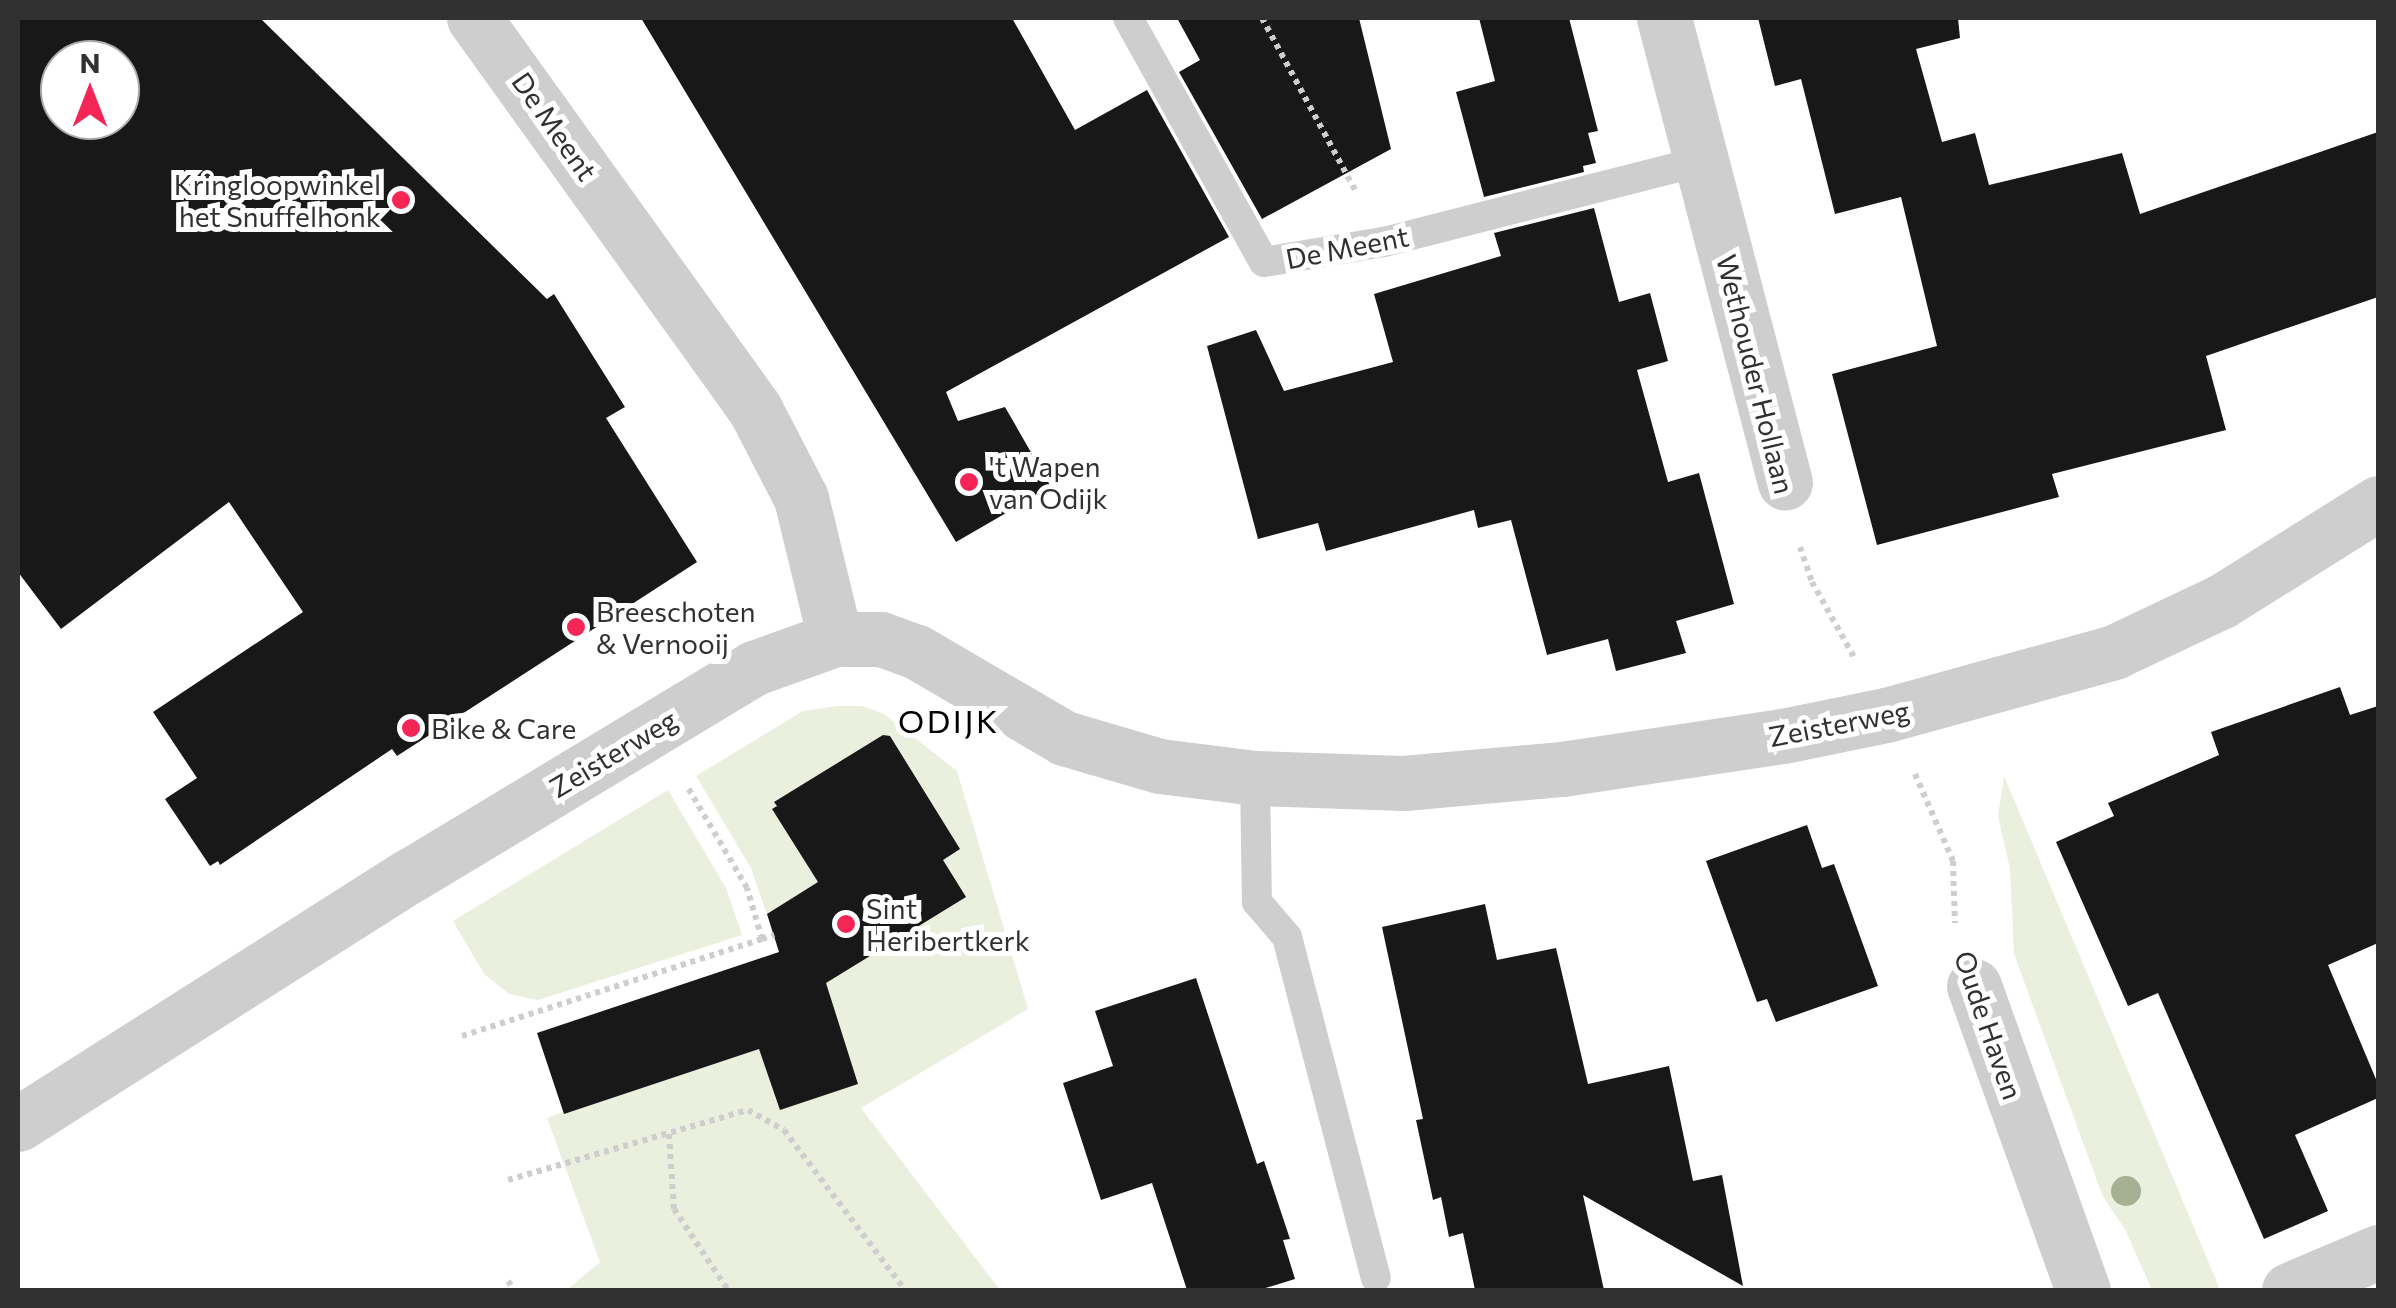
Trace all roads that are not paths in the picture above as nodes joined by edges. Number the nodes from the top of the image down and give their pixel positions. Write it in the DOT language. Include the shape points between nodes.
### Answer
graph roads {
  1 [pos="1128,18"];
  2 [pos="1664,18"];
  3 [pos="494,23"];
  4 [pos="1702,160"];
  5 [pos="1785,483"];
  6 [pos="2378,503"];
  7 [pos="835,639"];
  8 [pos="1255,778"];
  9 [pos="1974,986"];
  10 [pos="18,1124"];
  11 [pos="2378,1252"];
  12 [pos="1376,1278"];
  13 [pos="2083,1290"];
  14 [pos="2289,1290"];
  1 -- 4 [label="lane, De Meent" via="1264,262 1384,242"];
  2 -- 4 [label="street, Wethouder Hollaan"];
  3 -- 7 [label="street, De Meent" via="755,408 801,498"];
  4 -- 5 [label="street, Wethouder Hollaan"];
  6 -- 8 [label="street, Zeisterweg" via="2222,601 2114,652 1897,737 1783,736 1562,769 1404,783"];
  7 -- 8 [label="street, Zeisterweg" via="881,639 917,652 1064,738 1160,766"];
  7 -- 10 [label="street, Zeisterweg" via="754,668"];
  8 -- 12 [label="lane" via="1257,902 1287,937"];
  9 -- 13 [label="street, Oude Haven"];
  11 -- 14 [label="street"];
}
